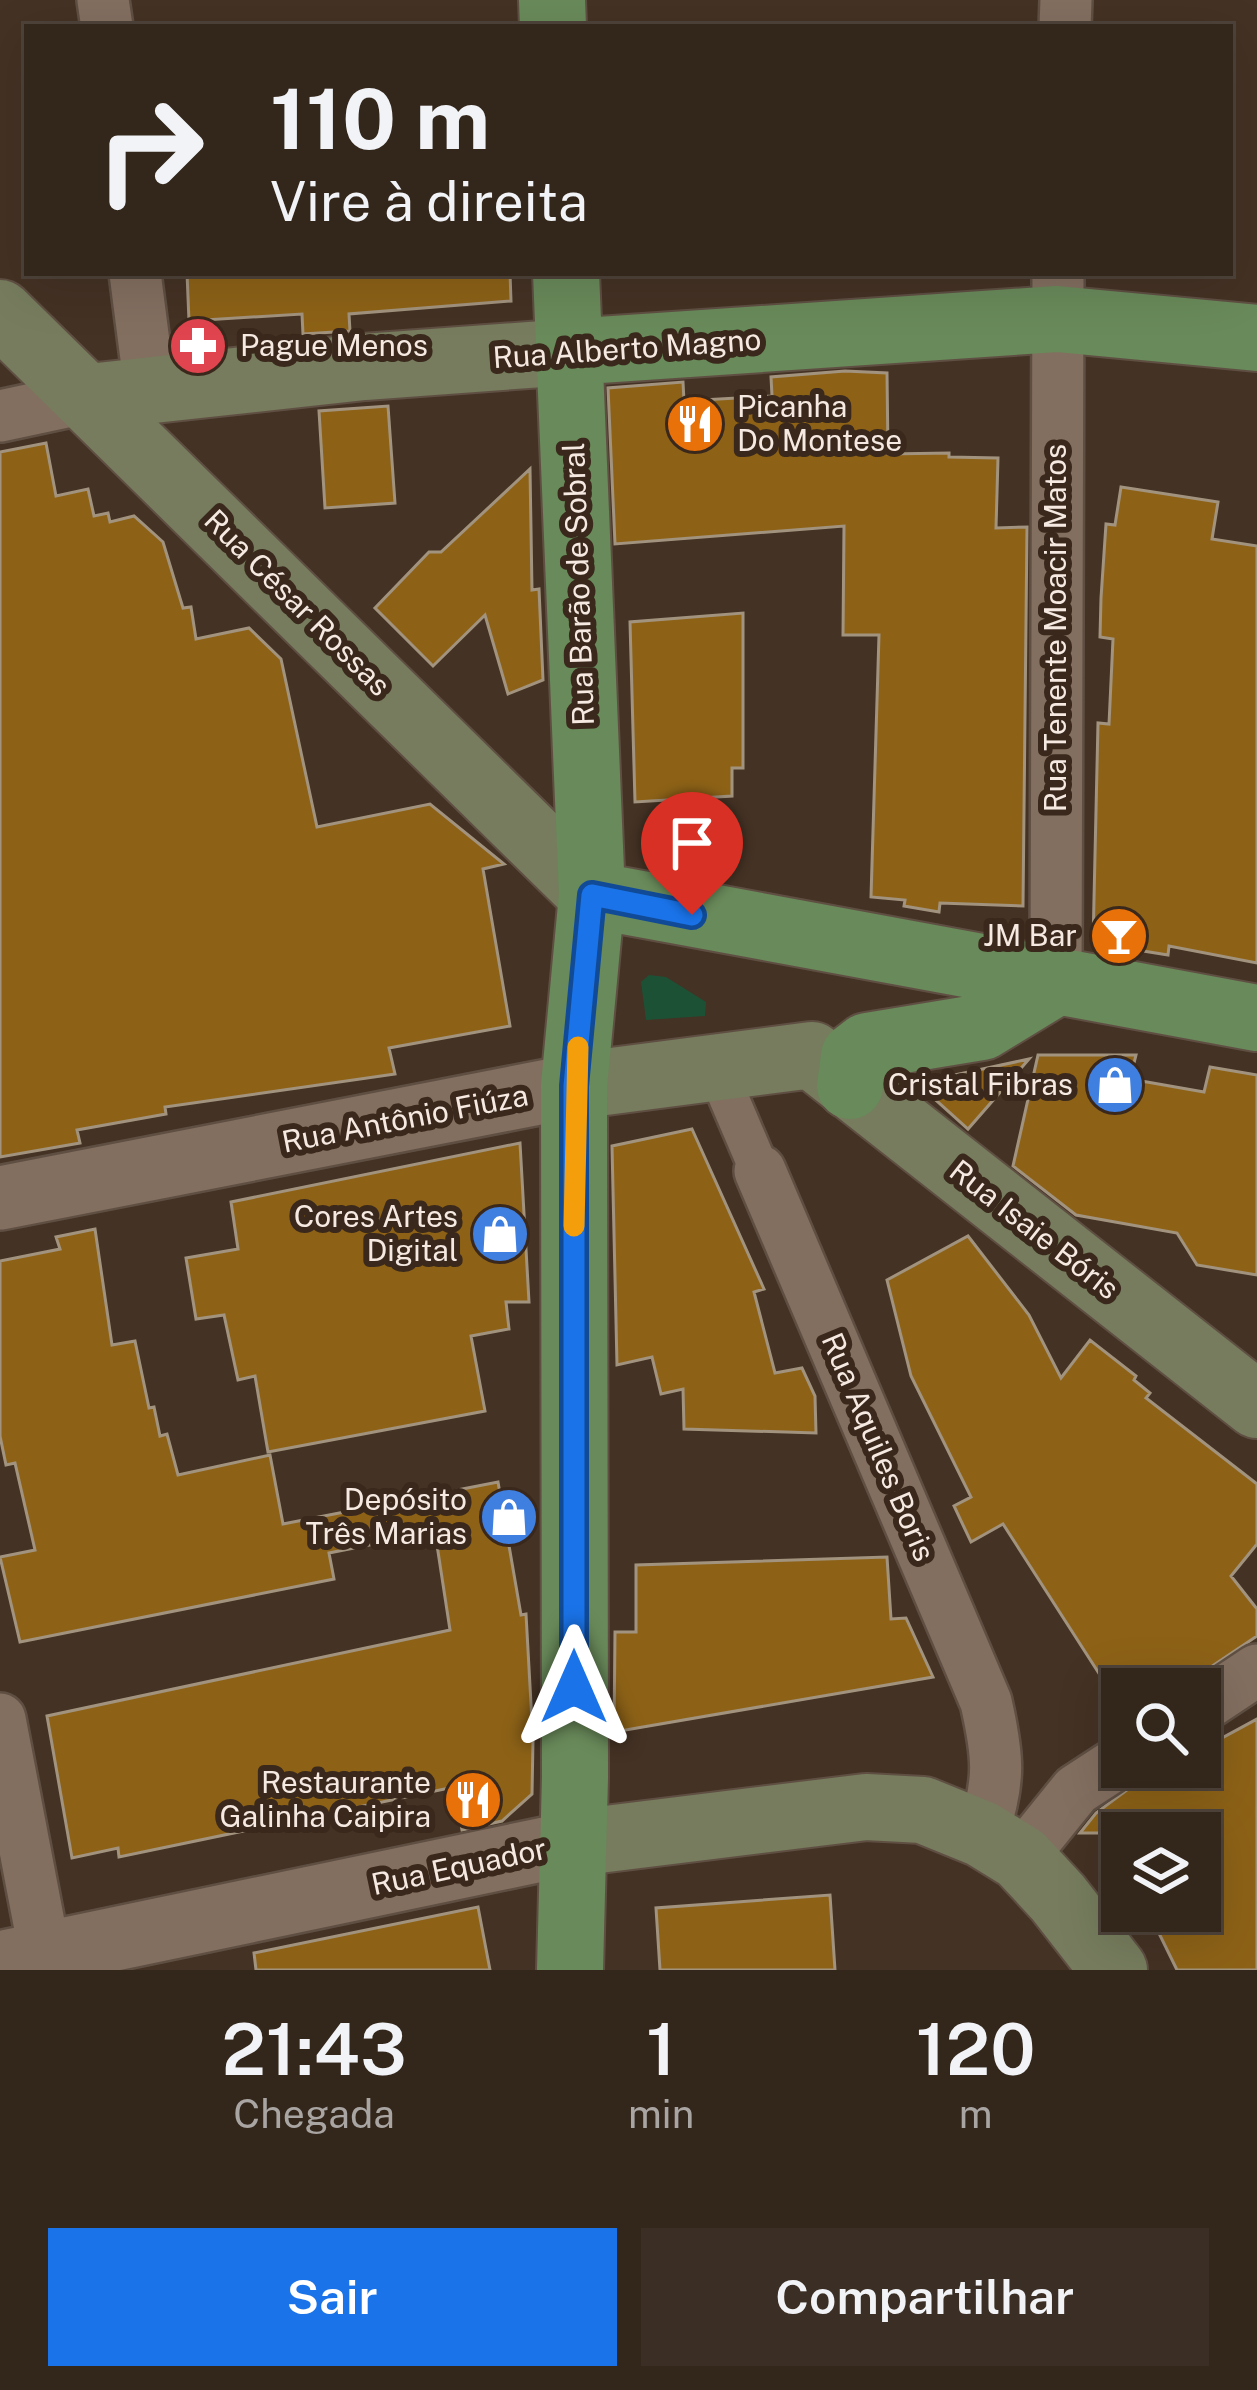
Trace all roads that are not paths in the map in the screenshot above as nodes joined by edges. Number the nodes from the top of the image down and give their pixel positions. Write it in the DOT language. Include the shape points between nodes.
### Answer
graph roads {
  1 [pos="136,276"];
  2 [pos="566,276"];
  3 [pos="1057,296"];
  4 [pos="0,313"];
  5 [pos="1257,338"];
  6 [pos="570,352"];
  7 [pos="119,393"];
  8 [pos="0,416"];
  9 [pos="592,895"];
  10 [pos="1056,982"];
  11 [pos="1257,1018"];
  12 [pos="716,1068"];
  13 [pos="831,1071"];
  14 [pos="574,1086"];
  15 [pos="760,1171"];
  16 [pos="0,1198"];
  17 [pos="1257,1405"];
  18 [pos="1257,1670"];
  19 [pos="1221,1694"];
  20 [pos="0,1719"];
  21 [pos="1101,1774"];
  22 [pos="976,1834"];
  23 [pos="574,1843"];
  24 [pos="31,1962"];
  25 [pos="570,1970"];
  26 [pos="1114,1970"];
  1 -- 7 [label="street"];
  2 -- 6 [label="main road, Rua Barão de Sobral"];
  3 -- 5 [label="main road, Rua Alberto Magno"];
  3 -- 6 [label="main road, Rua Alberto Magno"];
  3 -- 10 [label="street, Rua Tenente Moacir Matos"];
  4 -- 7 [label="main road, Rua César Rossas"];
  6 -- 7 [label="main road, Rua Alberto Magno"];
  6 -- 9 [label="main road, Rua Barão de Sobral"];
  7 -- 8 [label="street, Rua Alberto Magno"];
  7 -- 9 [label="main road, Rua César Rossas"];
  9 -- 10 [label="main road"];
  9 -- 14 [label="main road, Rua Barão de Sobral"];
  10 -- 11 [label="main road"];
  10 -- 13 [label="main road" via="982,1027 867,1046"];
  12 -- 13 [label="main road, Rua Antônio Fiúza"];
  12 -- 14 [label="main road, Rua Antônio Fiúza"];
  12 -- 15 [label="street, Rua Aquiles Boris"];
  13 -- 17 [label="main road, Rua Isaie Bóris"];
  14 -- 16 [label="street, Rua Antônio Fiúza"];
  14 -- 23 [label="main road, Rua Barão de Sobral"];
  15 -- 22 [label="street, Rua Aquiles Boris" via="986,1702 999,1756 995,1797"];
  18 -- 19 [label="street"];
  20 -- 24 [label="street"];
  21 -- 22 [label="street"];
  22 -- 23 [label="main road, Rua Equador" via="866,1807"];
  22 -- 26 [label="main road" via="1058,1898"];
  23 -- 24 [label="street, Rua Equador"];
  23 -- 25 [label="main road, Rua Barão de Sobral"];
}
